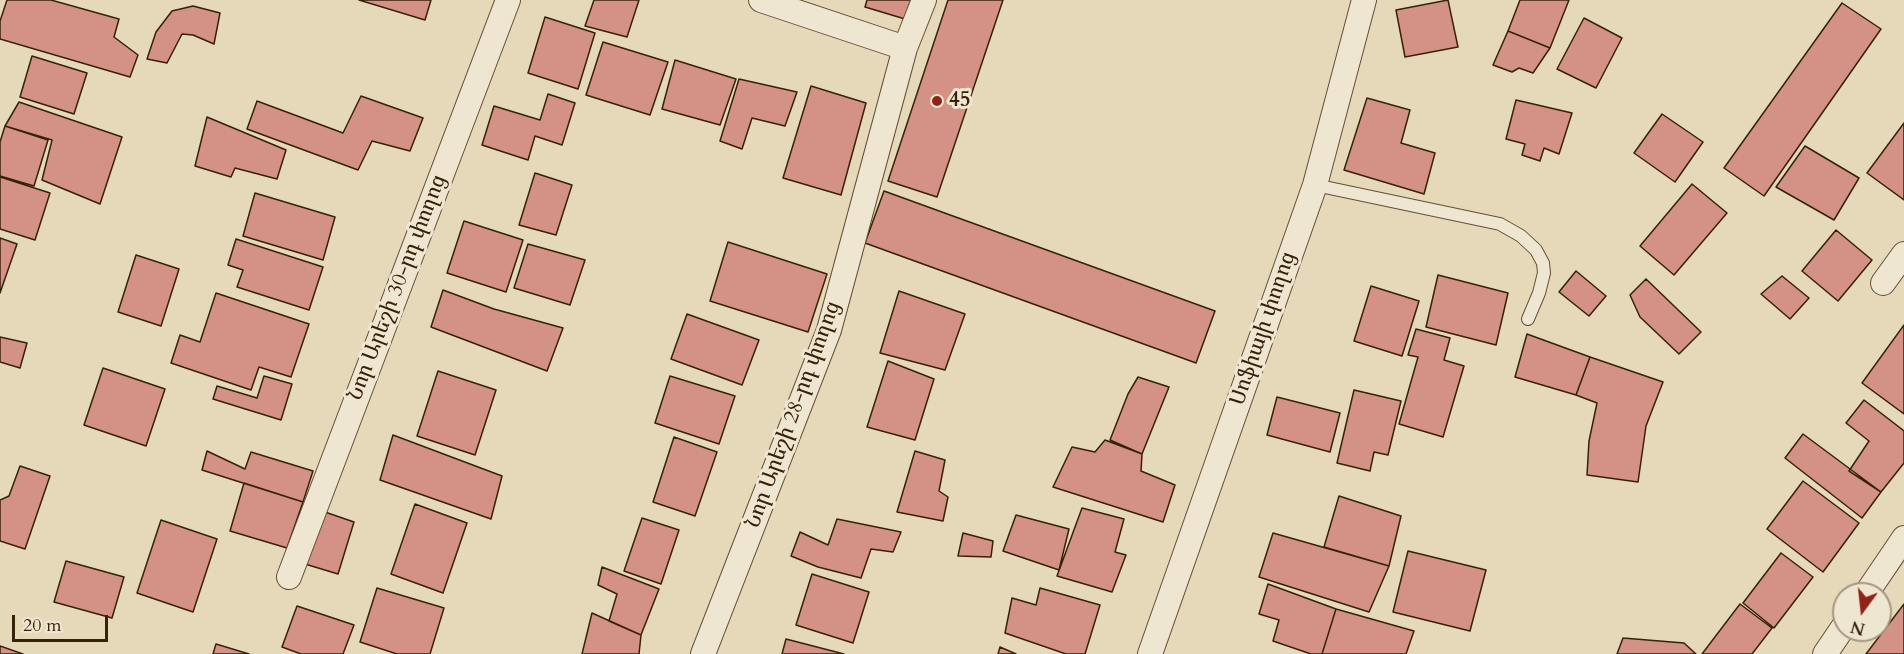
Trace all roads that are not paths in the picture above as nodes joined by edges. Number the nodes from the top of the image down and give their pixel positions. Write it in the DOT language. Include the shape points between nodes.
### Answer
graph roads {
  1 [pos="508,0"];
  2 [pos="761,0"];
  3 [pos="924,0"];
  4 [pos="1364,0"];
  5 [pos="906,48"];
  6 [pos="1315,185"];
  7 [pos="1904,254"];
  8 [pos="1882,282"];
  9 [pos="1528,319"];
  10 [pos="1904,538"];
  11 [pos="289,577"];
  12 [pos="1874,582"];
  13 [pos="703,654"];
  14 [pos="1150,654"];
  1 -- 11 [label="street, Նոր Արեշի 30-րդ փողոց"];
  2 -- 5 [label="street"];
  3 -- 5 [label="street, Նոր Արեշի 28-րդ փողոց"];
  4 -- 6 [label="street, Սոֆիայի փողոց"];
  5 -- 13 [label="street, Նոր Արեշի 28-րդ փողոց" via="829,330"];
  6 -- 9 [label="lane" via="1500,224 1521,236 1536,250 1544,273"];
  6 -- 14 [label="street, Սոֆիայի փողոց"];
  7 -- 8 [label="street"];
  10 -- 12 [label="street"];
}
